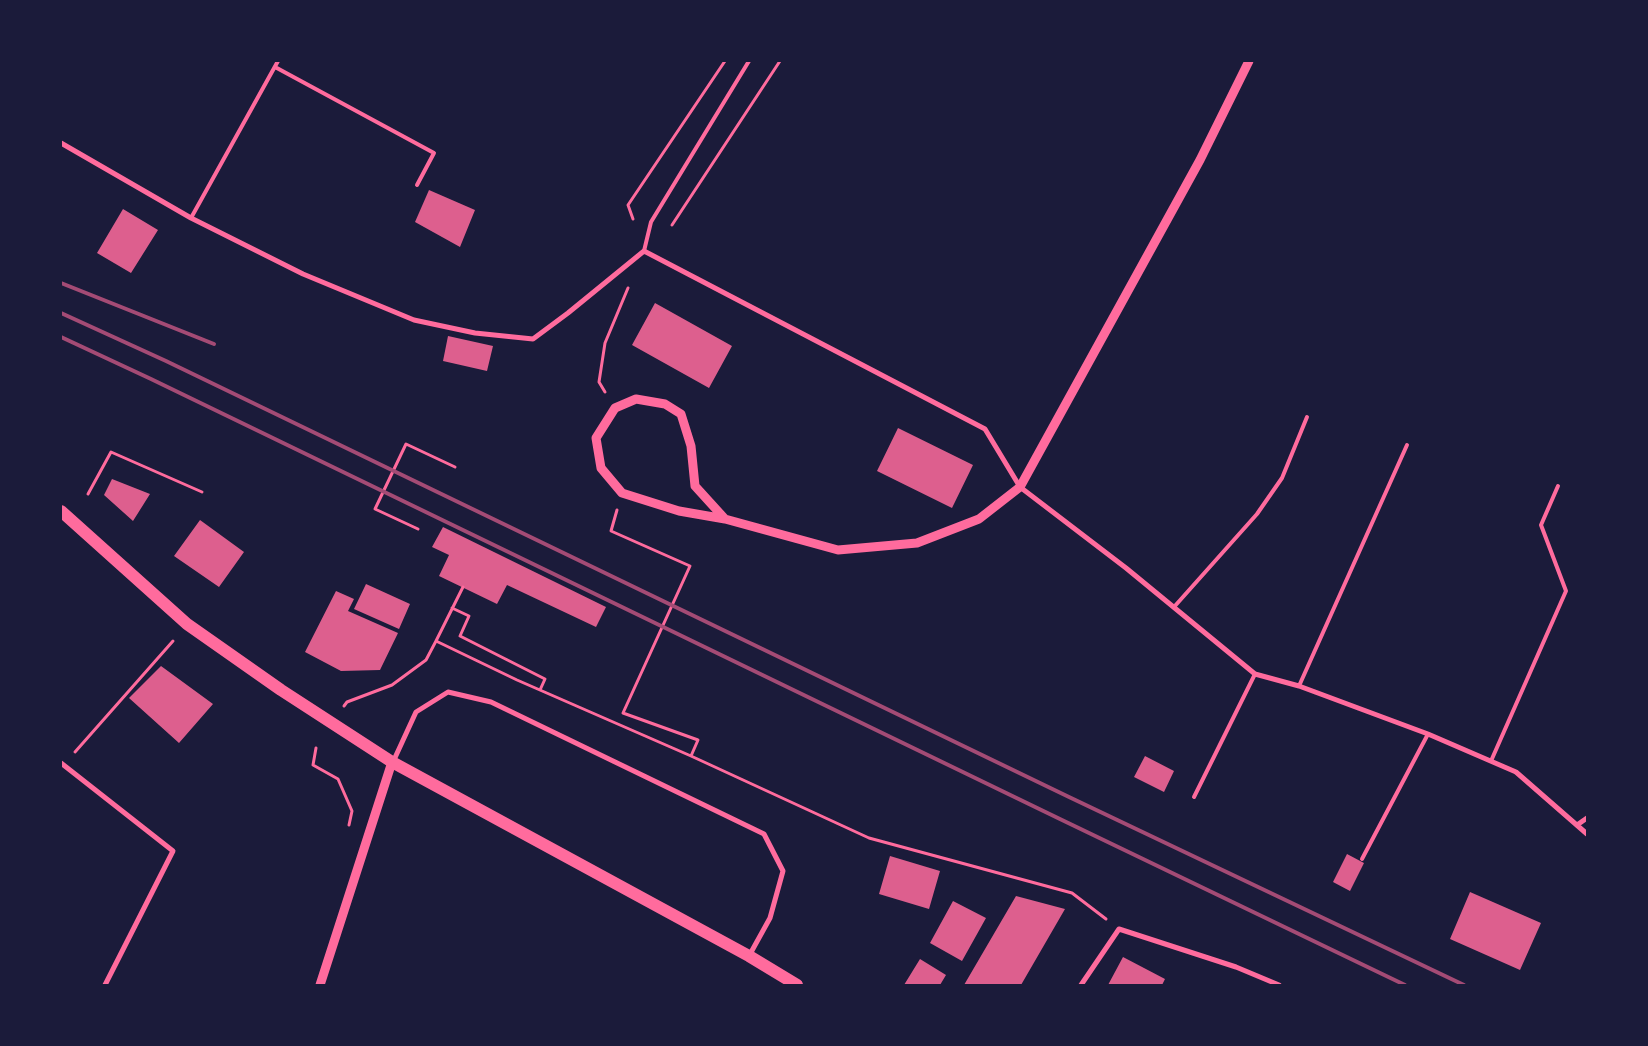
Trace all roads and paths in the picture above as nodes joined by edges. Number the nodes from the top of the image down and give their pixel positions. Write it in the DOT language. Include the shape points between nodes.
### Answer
graph roads {
  1 [pos="278,61"];
  2 [pos="725,61"];
  3 [pos="749,61"];
  4 [pos="780,61"];
  5 [pos="1248,61"];
  6 [pos="274,67"];
  7 [pos="61,144"];
  8 [pos="417,185"];
  9 [pos="191,218"];
  10 [pos="644,251"];
  11 [pos="630,284"];
  12 [pos="615,408"];
  13 [pos="1307,417"];
  14 [pos="1407,445"];
  15 [pos="455,467"];
  16 [pos="1020,486"];
  17 [pos="1558,486"];
  18 [pos="202,492"];
  19 [pos="622,493"];
  20 [pos="88,494"];
  21 [pos="61,511"];
  22 [pos="725,518"];
  23 [pos="418,529"];
  24 [pos="463,588"];
  25 [pos="1174,607"];
  26 [pos="452,608"];
  27 [pos="187,624"];
  28 [pos="436,641"];
  29 [pos="1255,674"];
  30 [pos="1299,686"];
  31 [pos="540,690"];
  32 [pos="341,708"];
  33 [pos="1428,734"];
  34 [pos="316,748"];
  35 [pos="72,755"];
  36 [pos="690,756"];
  37 [pos="1491,761"];
  38 [pos="392,762"];
  39 [pos="61,763"];
  40 [pos="1194,797"];
  41 [pos="1587,818"];
  42 [pos="1577,825"];
  43 [pos="348,830"];
  44 [pos="1587,834"];
  45 [pos="1362,859"];
  46 [pos="1119,929"];
  47 [pos="750,956"];
  48 [pos="105,985"];
  49 [pos="320,985"];
  50 [pos="797,985"];
  51 [pos="1081,985"];
  52 [pos="1279,985"];
  1 -- 6 [label="lane"];
  2 -- 10 [label="path" via="628,204"];
  3 -- 10 [label="lane" via="651,222"];
  4 -- 10 [label="path" via="664,237"];
  5 -- 16 [label="street" via="1200,160"];
  6 -- 8 [label="lane" via="434,153"];
  6 -- 9 [label="lane"];
  7 -- 9 [label="street"];
  9 -- 10 [label="street" via="303,274 414,320 475,334 533,339"];
  10 -- 16 [label="street" via="985,430"];
  11 -- 12 [label="path" via="605,343 599,382"];
  12 -- 19 [label="street" via="596,438 601,468"];
  12 -- 22 [label="street" via="636,399 665,404 681,414 691,446 695,486"];
  13 -- 25 [label="lane" via="1282,478 1257,514"];
  14 -- 30 [label="lane"];
  15 -- 23 [label="path" via="406,444 375,509"];
  16 -- 22 [label="street" via="979,518 917,543 838,550"];
  16 -- 25 [label="street"];
  17 -- 37 [label="lane" via="1541,525 1566,591"];
  18 -- 20 [label="path" via="111,452"];
  19 -- 22 [label="street" via="679,511"];
  19 -- 36 [label="path" via="611,531 690,566 623,714 698,740"];
  21 -- 27 [label="main road"];
  24 -- 26 [label="path"];
  25 -- 29 [label="street"];
  26 -- 28 [label="path"];
  26 -- 31 [label="path" via="469,616 460,636 545,678"];
  27 -- 35 [label="path"];
  27 -- 38 [label="main road" via="280,690"];
  28 -- 31 [label="path"];
  28 -- 32 [label="path" via="426,660 392,685 347,702"];
  29 -- 30 [label="street"];
  29 -- 40 [label="lane"];
  30 -- 33 [label="street"];
  31 -- 36 [label="path"];
  33 -- 37 [label="street"];
  33 -- 45 [label="lane"];
  34 -- 43 [label="path" via="313,765 338,779 352,811"];
  36 -- 46 [label="path" via="868,838 1072,893"];
  37 -- 42 [label="street" via="1516,772"];
  38 -- 47 [label="main road"];
  38 -- 47 [label="street" via="416,712 448,692 491,702 764,834 783,871 770,918"];
  38 -- 49 [label="street"];
  39 -- 48 [label="street" via="173,851"];
  41 -- 42 [label="street"];
  42 -- 44 [label="street"];
  46 -- 51 [label="street"];
  46 -- 52 [label="street" via="1236,967"];
  47 -- 50 [label="main road"];
}
